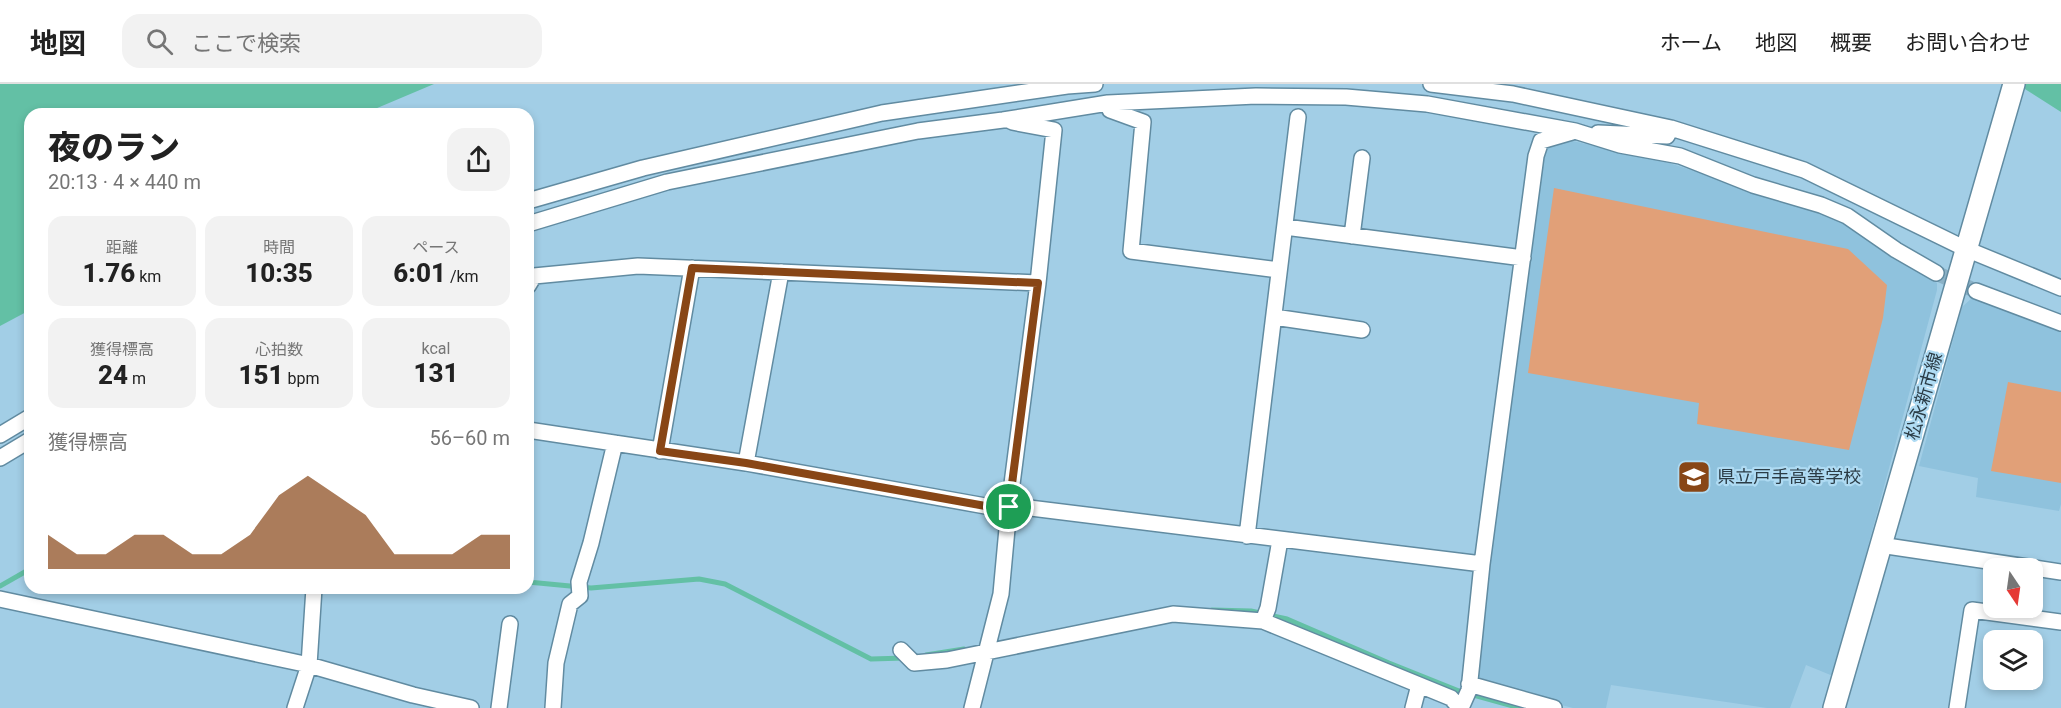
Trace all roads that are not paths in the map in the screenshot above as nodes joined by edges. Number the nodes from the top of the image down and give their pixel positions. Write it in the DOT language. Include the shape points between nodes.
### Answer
graph roads {
  1 [pos="1095,84"];
  2 [pos="1431,84"];
  3 [pos="2014,84"];
  4 [pos="1108,103"];
  5 [pos="1298,117"];
  6 [pos="1003,120"];
  7 [pos="1671,128"];
  8 [pos="1575,131"];
  9 [pos="1362,158"];
  10 [pos="534,199"];
  11 [pos="534,222"];
  12 [pos="1285,227"];
  13 [pos="1352,236"];
  14 [pos="1969,240"];
  15 [pos="1522,258"];
  16 [pos="692,268"];
  17 [pos="1280,270"];
  18 [pos="781,272"];
  19 [pos="1936,273"];
  20 [pos="534,276"];
  21 [pos="1038,283"];
  22 [pos="2061,288"];
  23 [pos="1977,291"];
  24 [pos="1274,317"];
  25 [pos="2061,323"];
  26 [pos="1362,330"];
  27 [pos="24,421"];
  28 [pos="534,431"];
  29 [pos="0,435"];
  30 [pos="615,443"];
  31 [pos="24,444"];
  32 [pos="660,451"];
  33 [pos="0,458"];
  34 [pos="746,463"];
  35 [pos="1009,507"];
  36 [pos="1247,536"];
  37 [pos="1280,540"];
  38 [pos="1881,544"];
  39 [pos="1482,564"];
  40 [pos="2061,572"];
  41 [pos="314,594"];
  42 [pos="0,599"];
  43 [pos="1265,615"];
  44 [pos="2061,622"];
  45 [pos="510,624"];
  46 [pos="987,645"];
  47 [pos="901,650"];
  48 [pos="309,665"];
  49 [pos="1419,685"];
  50 [pos="1465,698"];
  51 [pos="411,701"];
  52 [pos="296,708"];
  53 [pos="471,708"];
  54 [pos="499,708"];
  55 [pos="554,708"];
  56 [pos="972,708"];
  57 [pos="1413,708"];
  58 [pos="1554,708"];
  59 [pos="1834,708"];
  60 [pos="1957,708"];
  1 -- 10 [label="street" via="882,113 644,168"];
  2 -- 7 [label="street" via="1513,94"];
  3 -- 14 [label="main road, 松永新市線"];
  4 -- 6 [label="street"];
  4 -- 8 [label="street" via="1256,96 1346,97 1426,104"];
  4 -- 17 [label="street" via="1110,110 1143,122 1131,251"];
  5 -- 12 [label="street"];
  6 -- 11 [label="street" via="918,131 667,182"];
  6 -- 21 [label="street" via="1054,130"];
  7 -- 8 [label="street" via="1667,136"];
  7 -- 14 [label="street" via="1804,170"];
  8 -- 15 [label="street" via="1541,141"];
  8 -- 19 [label="street" via="1620,145 1680,156 1753,185 1821,205 1847,216"];
  9 -- 13 [label="street"];
  12 -- 13 [label="street"];
  12 -- 17 [label="street"];
  13 -- 15 [label="street"];
  14 -- 22 [label="street"];
  14 -- 38 [label="main road, 松永新市線"];
  15 -- 39 [label="street"];
  16 -- 18 [label="street"];
  16 -- 20 [label="street" via="638,266"];
  16 -- 32 [label="street"];
  17 -- 24 [label="street"];
  18 -- 21 [label="street"];
  18 -- 34 [label="street"];
  21 -- 35 [label="street"];
  23 -- 25 [label="street"];
  24 -- 26 [label="street"];
  24 -- 36 [label="street"];
  27 -- 29 [label="street"];
  28 -- 30 [label="street"];
  30 -- 32 [label="street"];
  30 -- 55 [label="street" via="580,589 570,604 556,663"];
  31 -- 33 [label="street"];
  32 -- 34 [label="street"];
  34 -- 35 [label="street" via="1002,509"];
  35 -- 36 [label="street"];
  35 -- 46 [label="street" via="1001,594"];
  36 -- 37 [label="street"];
  37 -- 39 [label="street"];
  37 -- 43 [label="street"];
  38 -- 40 [label="street"];
  38 -- 59 [label="main road, 松永新市線"];
  39 -- 50 [label="street"];
  41 -- 48 [label="street"];
  42 -- 48 [label="street"];
  43 -- 46 [label="street" via="1173,614"];
  43 -- 49 [label="street"];
  44 -- 60 [label="street" via="1972,610"];
  45 -- 54 [label="street"];
  46 -- 47 [label="street" via="947,660 914,663"];
  46 -- 56 [label="street"];
  48 -- 51 [label="street"];
  48 -- 52 [label="street"];
  49 -- 50 [label="street" via="1450,698"];
  49 -- 57 [label="street"];
  50 -- 58 [label="street"];
  51 -- 53 [label="street"];
}
